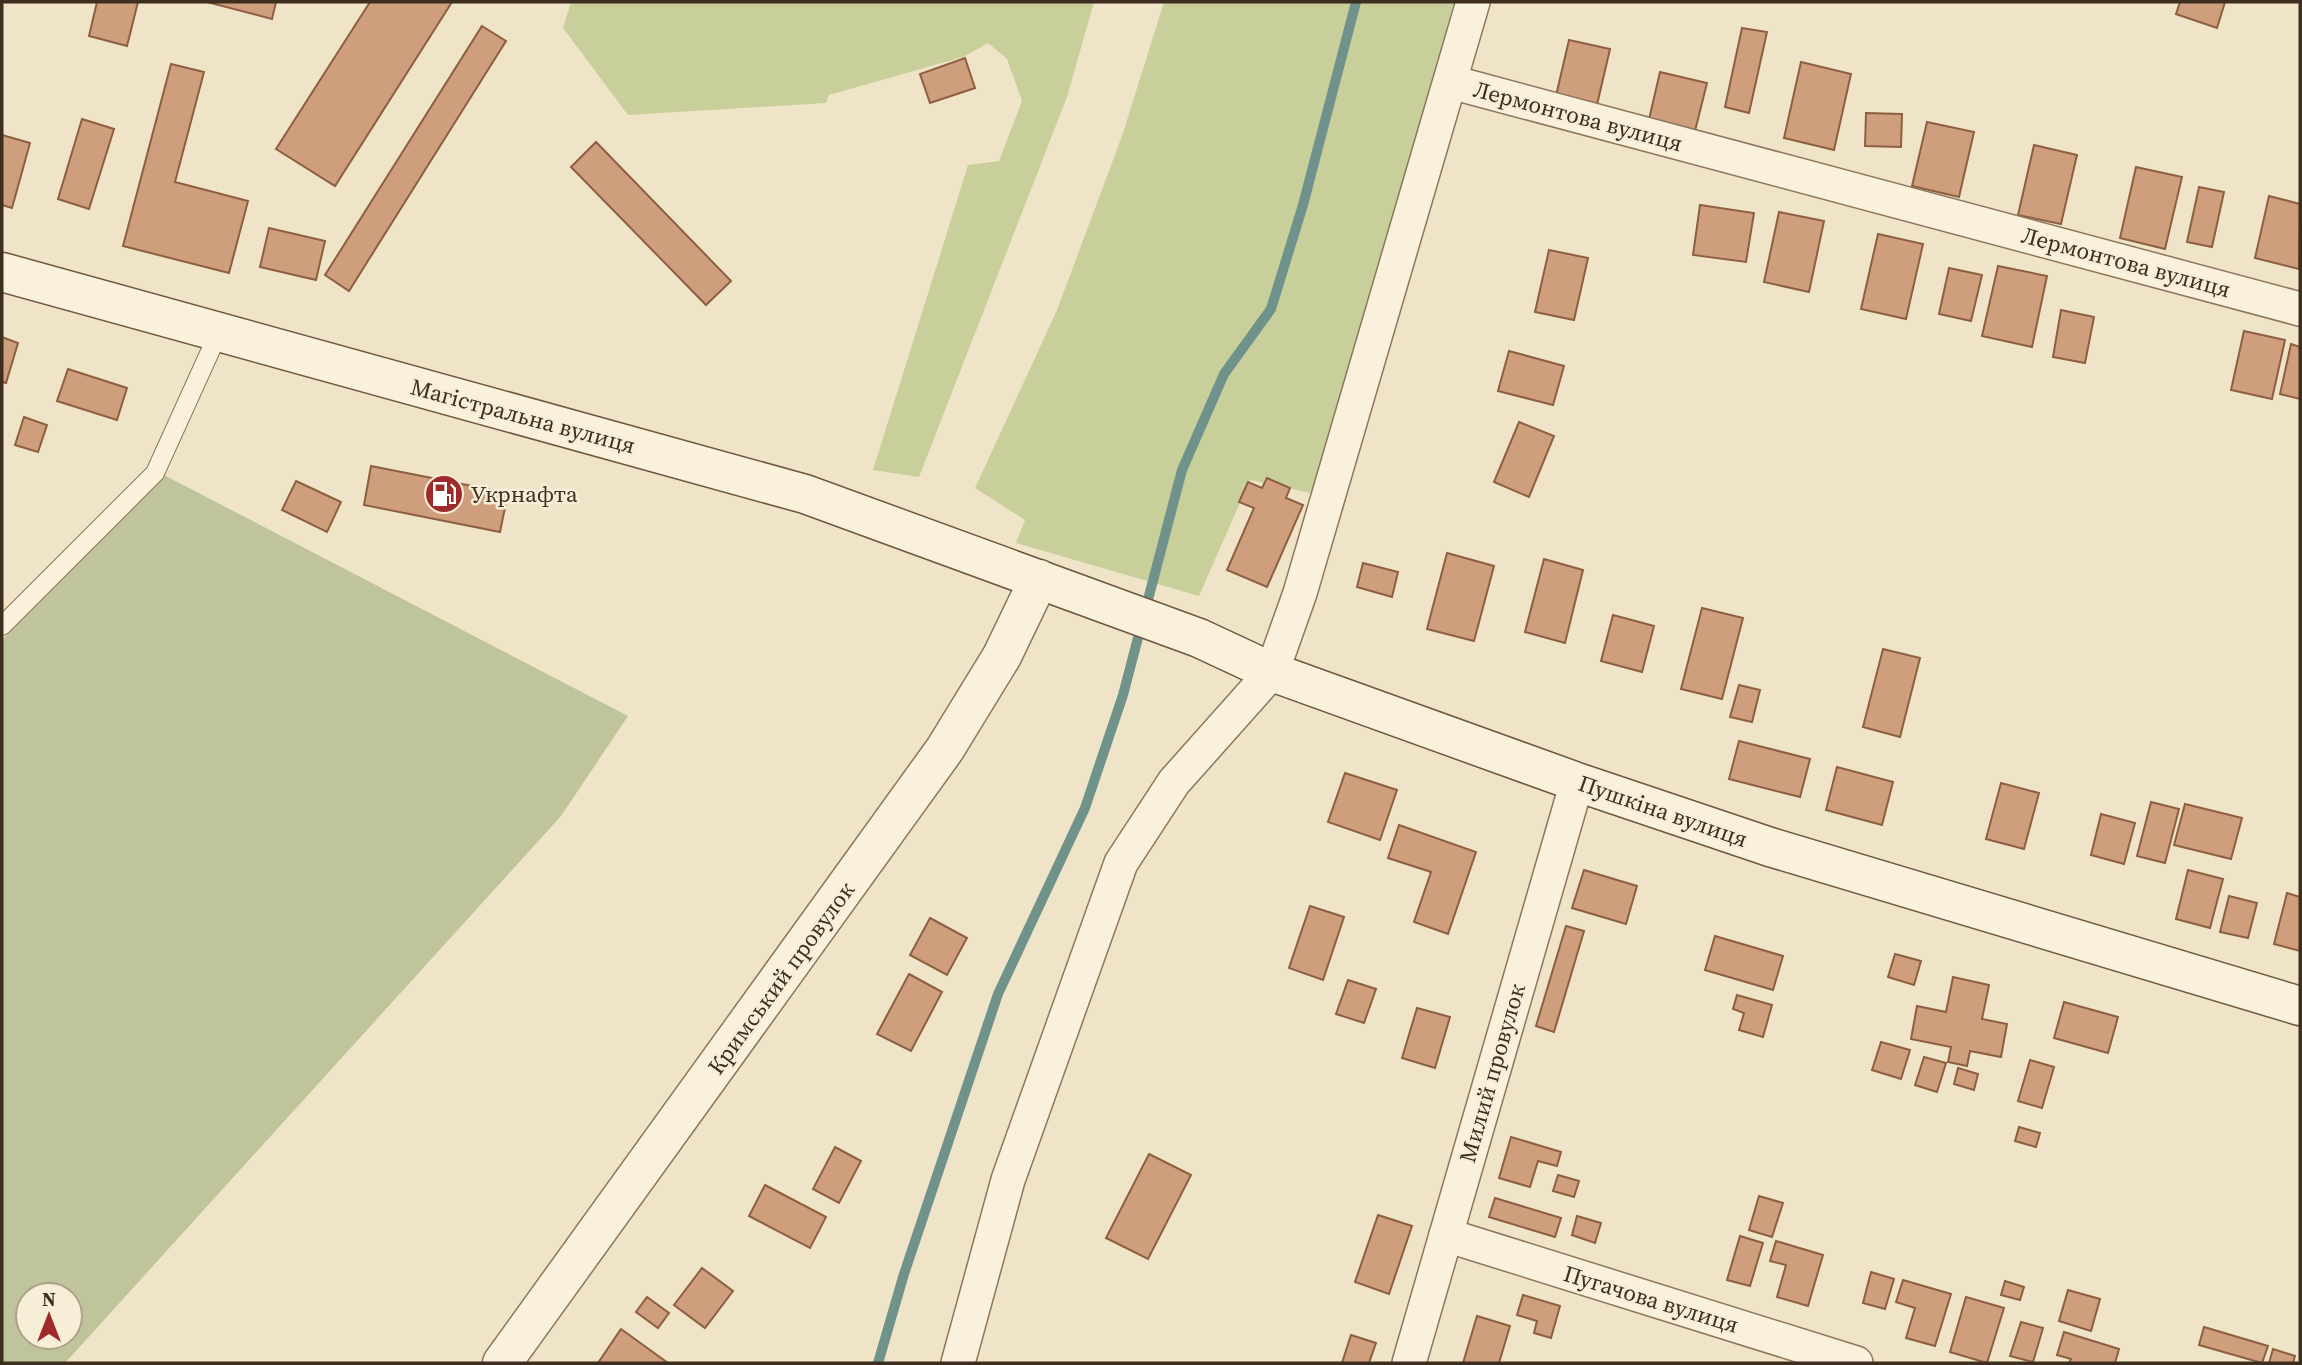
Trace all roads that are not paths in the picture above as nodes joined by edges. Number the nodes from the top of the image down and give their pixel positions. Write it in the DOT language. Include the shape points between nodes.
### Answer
graph roads {
  1 [pos="1473,2"];
  2 [pos="1451,82"];
  3 [pos="2,272"];
  4 [pos="2300,309"];
  5 [pos="218,334"];
  6 [pos="1039,579"];
  7 [pos="2,626"];
  8 [pos="1272,672"];
  9 [pos="1577,782"];
  10 [pos="2300,1006"];
  11 [pos="1446,1235"];
  12 [pos="502,1363"];
  13 [pos="958,1363"];
  14 [pos="1409,1363"];
  15 [pos="1856,1363"];
  1 -- 2 [label="street"];
  2 -- 4 [label="street, Лермонтова вулиця"];
  2 -- 8 [label="street, Лермонтова вулиця" via="1300,593"];
  3 -- 5 [label="main road, Магістральна вулиця"];
  5 -- 6 [label="main road, Магістральна вулиця" via="805,494"];
  5 -- 7 [label="lane" via="155,473"];
  6 -- 8 [label="main road, Пушкіна вулиця" via="1199,638"];
  6 -- 12 [label="main road, Кримський провулок" via="1002,656 945,749"];
  8 -- 9 [label="main road, Пушкіна вулиця"];
  8 -- 13 [label="street" via="1174,782 1121,863 1008,1180"];
  9 -- 10 [label="main road, Пушкіна вулиця" via="1783,851"];
  9 -- 11 [label="street, Милий провулок"];
  11 -- 14 [label="street, Милий провулок"];
  11 -- 15 [label="street, Пугачова вулиця"];
}
